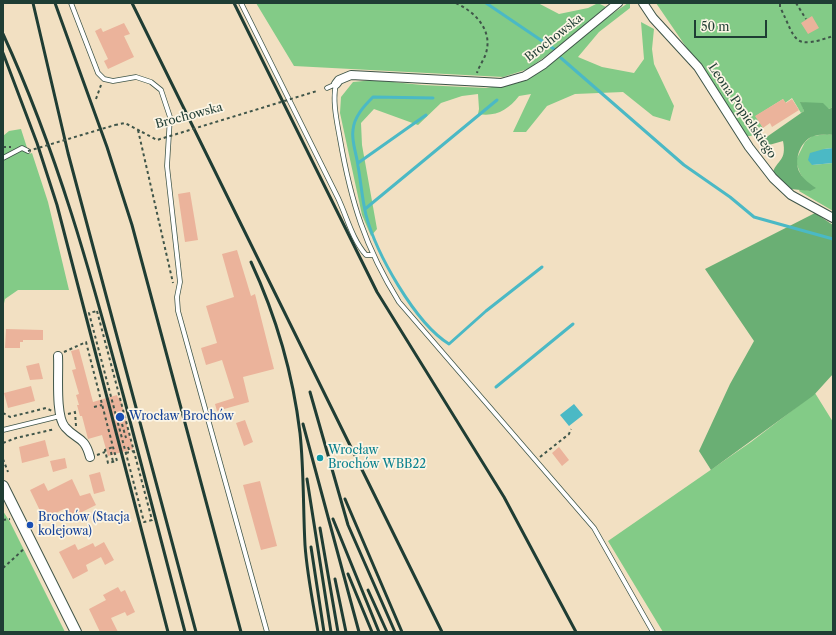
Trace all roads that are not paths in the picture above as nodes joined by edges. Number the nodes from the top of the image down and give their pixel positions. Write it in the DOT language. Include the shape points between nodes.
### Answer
graph roads {
  1 [pos="71,3"];
  2 [pos="241,3"];
  3 [pos="618,3"];
  4 [pos="643,3"];
  5 [pos="336,84"];
  6 [pos="327,88"];
  7 [pos="28,151"];
  8 [pos="3,158"];
  9 [pos="833,218"];
  10 [pos="372,255"];
  11 [pos="58,356"];
  12 [pos="60,416"];
  13 [pos="3,430"];
  14 [pos="90,457"];
  15 [pos="3,486"];
  16 [pos="76,632"];
  17 [pos="267,632"];
  18 [pos="653,632"];
  1 -- 17 [label="lane" via="98,73 104,79 113,81 136,77 151,82 161,90 167,105 170,117 166,166 180,282 178,311"];
  2 -- 10 [label="lane" via="338,198 357,245 366,255"];
  3 -- 5 [label="street, Brochowska" via="544,64 525,76 501,82 475,82 351,75"];
  4 -- 9 [label="street, Leona Popielskiego" via="698,67 748,147 773,178 791,195"];
  5 -- 6 [label="lane"];
  5 -- 10 [label="lane" via="334,92 338,127 347,174 358,218"];
  7 -- 8 [label="lane" via="22,148"];
  10 -- 18 [label="lane" via="399,302 594,528"];
  11 -- 12 [label="street"];
  12 -- 13 [label="lane"];
  12 -- 14 [label="street" via="65,426 86,443"];
  15 -- 16 [label="street"];
}
